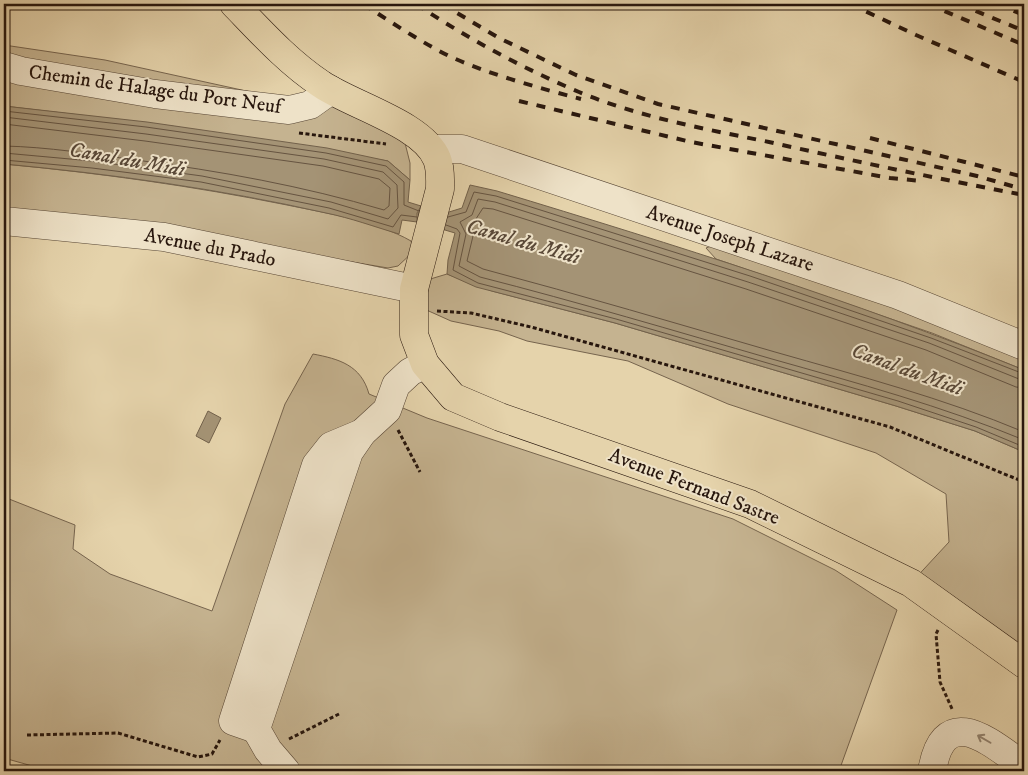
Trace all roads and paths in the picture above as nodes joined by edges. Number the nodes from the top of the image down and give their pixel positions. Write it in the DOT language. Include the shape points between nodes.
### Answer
graph roads {
  1 [pos="234,4"];
  2 [pos="4,66"];
  3 [pos="331,90"];
  4 [pos="436,162"];
  5 [pos="4,221"];
  6 [pos="417,279"];
  7 [pos="431,311"];
  8 [pos="1024,346"];
  9 [pos="425,364"];
  10 [pos="387,410"];
  11 [pos="420,472"];
  12 [pos="1024,482"];
  13 [pos="948,610"];
  14 [pos="1024,664"];
  15 [pos="339,714"];
  16 [pos="961,732"];
  17 [pos="252,733"];
  18 [pos="27,735"];
  19 [pos="1024,766"];
  20 [pos="286,771"];
  21 [pos="932,771"];
  1 -- 3 [label="main road" via="291,61"];
  2 -- 3 [label="street, Chemin de Halage du Port Neuf" via="155,94 289,110 310,105"];
  3 -- 4 [label="main road" via="400,123"];
  4 -- 6 [label="main road, Avenue Fernand Sastre" via="440,189"];
  4 -- 8 [label="street, Avenue Joseph Lazare" via="462,149 898,295"];
  5 -- 6 [label="street, Avenue du Prado" via="164,237"];
  6 -- 9 [label="main road, Avenue Fernand Sastre" via="414,335"];
  7 -- 12 [label="path" via="471,313 532,328 890,427"];
  9 -- 10 [label="street" via="396,385"];
  9 -- 13 [label="main road, Avenue Fernand Sastre" via="453,397 495,415 750,504 911,583"];
  10 -- 11 [label="path"];
  10 -- 17 [label="street" via="362,433 349,452"];
  13 -- 14 [label="main road, Avenue Fernand Sastre"];
  13 -- 16 [label="path" via="936,634 940,682"];
  15 -- 17 [label="path"];
  19 -- 16 [label="street, one-way" via="984,738 968,731"];
  16 -- 21 [label="street" via="945,740 938,750"];
  17 -- 18 [label="path" via="212,754 198,757 118,733"];
  17 -- 20 [label="street"];
}
